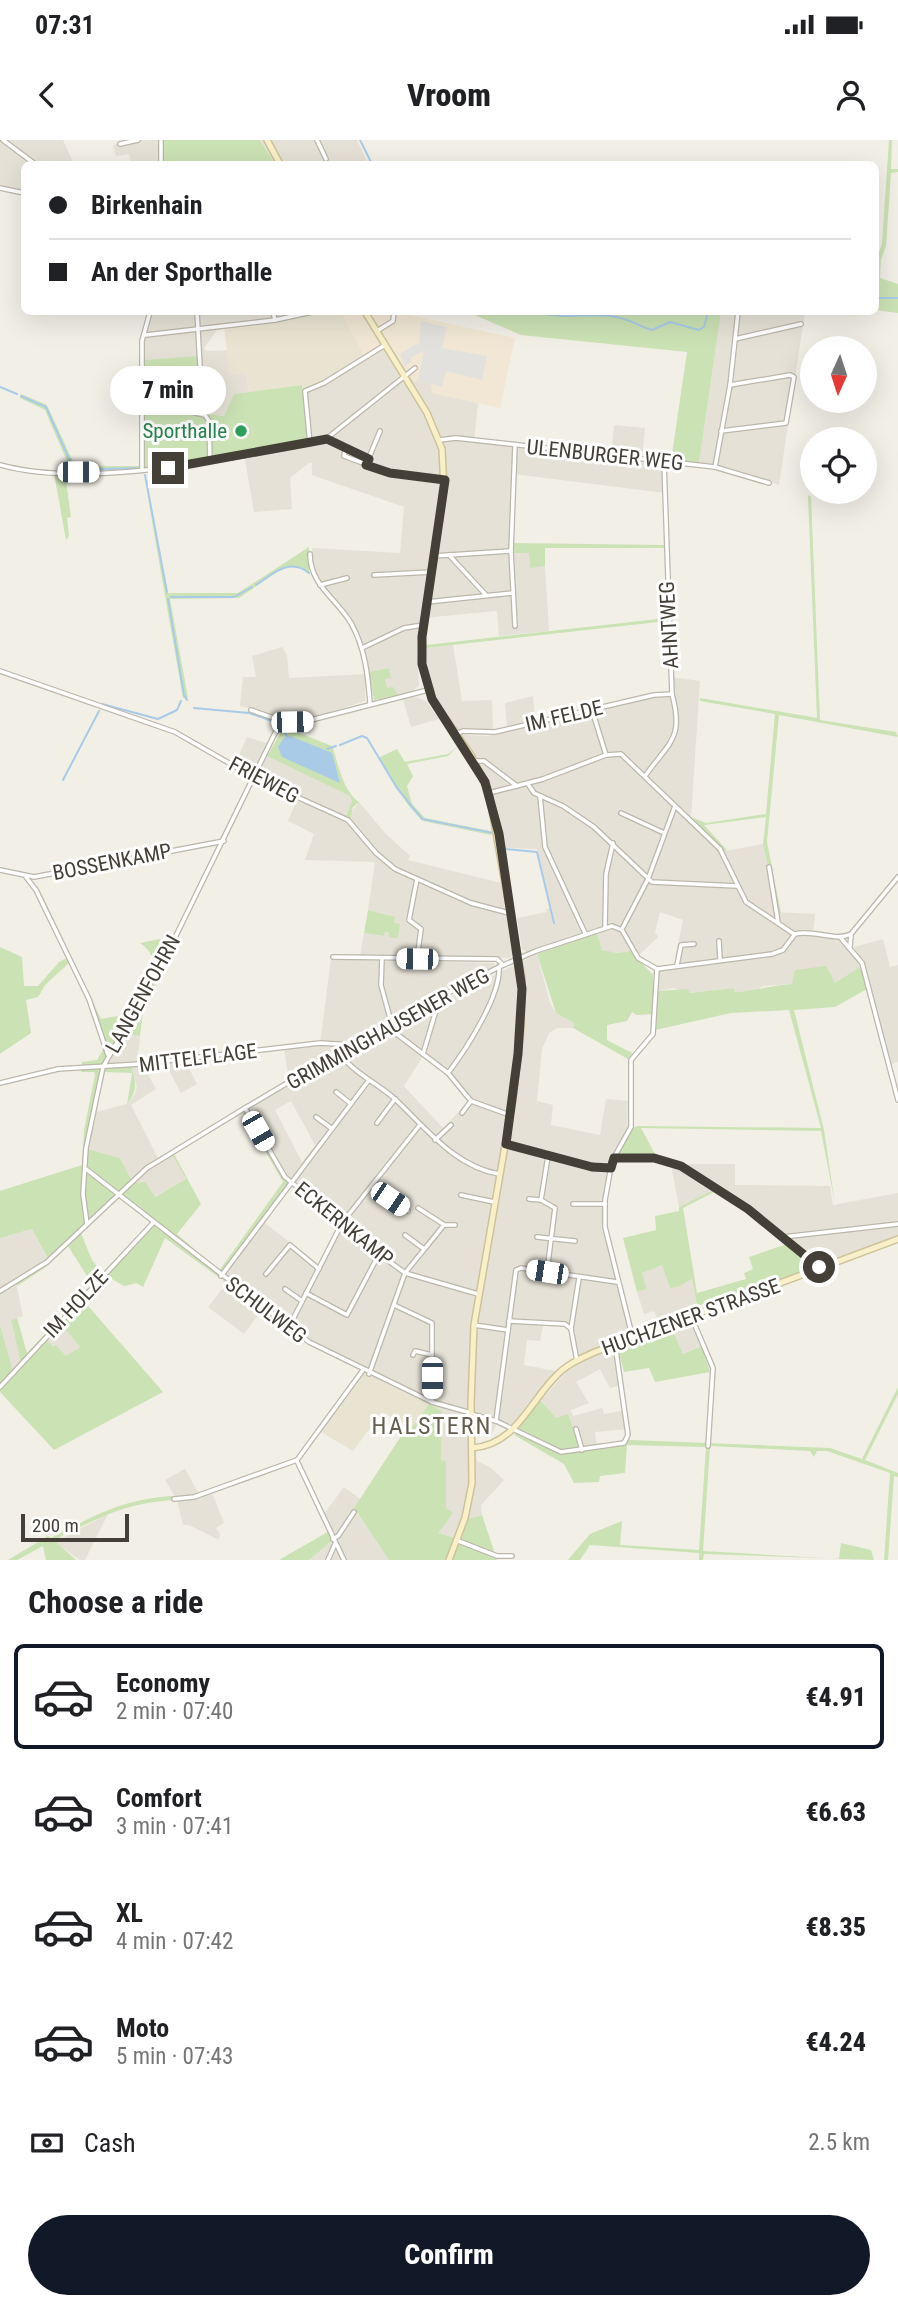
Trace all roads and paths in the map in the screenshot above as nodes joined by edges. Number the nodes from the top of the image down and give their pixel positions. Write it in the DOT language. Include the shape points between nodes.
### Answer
graph roads {
  1 [pos="3,140"];
  2 [pos="138,140"];
  3 [pos="161,140"];
  4 [pos="267,140"];
  5 [pos="317,140"];
  6 [pos="120,144"];
  7 [pos="326,159"];
  8 [pos="31,161"];
  9 [pos="161,161"];
  10 [pos="278,161"];
  11 [pos="0,188"];
  12 [pos="21,192"];
  13 [pos="149,315"];
  14 [pos="198,315"];
  15 [pos="274,315"];
  16 [pos="298,315"];
  17 [pos="367,315"];
  18 [pos="394,315"];
  19 [pos="738,315"];
  20 [pos="275,320"];
  21 [pos="802,324"];
  22 [pos="200,330"];
  23 [pos="376,331"];
  24 [pos="146,335"];
  25 [pos="735,339"];
  26 [pos="385,345"];
  27 [pos="415,368"];
  28 [pos="405,376"];
  29 [pos="730,385"];
  30 [pos="380,431"];
  31 [pos="721,431"];
  32 [pos="327,439"];
  33 [pos="439,440"];
  34 [pos="310,444"];
  35 [pos="515,445"];
  36 [pos="345,449"];
  37 [pos="369,459"];
  38 [pos="210,461"];
  39 [pos="664,462"];
  40 [pos="366,465"];
  41 [pos="0,466"];
  42 [pos="715,467"];
  43 [pos="142,470"];
  44 [pos="445,480"];
  45 [pos="769,483"];
  46 [pos="512,551"];
  47 [pos="310,554"];
  48 [pos="449,555"];
  49 [pos="435,556"];
  50 [pos="432,572"];
  51 [pos="374,575"];
  52 [pos="348,578"];
  53 [pos="320,585"];
  54 [pos="513,593"];
  55 [pos="486,595"];
  56 [pos="427,602"];
  57 [pos="423,625"];
  58 [pos="515,626"];
  59 [pos="362,648"];
  60 [pos="0,671"];
  61 [pos="428,690"];
  62 [pos="672,694"];
  63 [pos="370,703"];
  64 [pos="592,709"];
  65 [pos="251,710"];
  66 [pos="285,722"];
  67 [pos="456,734"];
  68 [pos="606,755"];
  69 [pos="474,761"];
  70 [pos="645,776"];
  71 [pos="255,778"];
  72 [pos="528,784"];
  73 [pos="517,786"];
  74 [pos="489,793"];
  75 [pos="540,796"];
  76 [pos="675,806"];
  77 [pos="621,813"];
  78 [pos="664,833"];
  79 [pos="224,841"];
  80 [pos="612,843"];
  81 [pos="769,867"];
  82 [pos="0,870"];
  83 [pos="26,877"];
  84 [pos="34,877"];
  85 [pos="898,877"];
  86 [pos="417,879"];
  87 [pos="648,880"];
  88 [pos="31,883"];
  89 [pos="738,886"];
  90 [pos="512,913"];
  91 [pos="778,922"];
  92 [pos="605,927"];
  93 [pos="622,930"];
  94 [pos="584,933"];
  95 [pos="795,934"];
  96 [pos="851,934"];
  97 [pos="840,937"];
  98 [pos="719,941"];
  99 [pos="694,944"];
  100 [pos="850,947"];
  101 [pos="333,957"];
  102 [pos="382,958"];
  103 [pos="519,958"];
  104 [pos="417,959"];
  105 [pos="720,959"];
  106 [pos="677,965"];
  107 [pos="501,966"];
  108 [pos="657,969"];
  109 [pos="440,997"];
  110 [pos="391,1022"];
  111 [pos="385,1025"];
  112 [pos="354,1045"];
  113 [pos="341,1054"];
  114 [pos="423,1054"];
  115 [pos="108,1055"];
  116 [pos="103,1067"];
  117 [pos="448,1073"];
  118 [pos="369,1080"];
  119 [pos="0,1083"];
  120 [pos="335,1092"];
  121 [pos="395,1099"];
  122 [pos="898,1100"];
  123 [pos="471,1101"];
  124 [pos="350,1103"];
  125 [pos="245,1108"];
  126 [pos="462,1113"];
  127 [pos="510,1115"];
  128 [pos="316,1117"];
  129 [pos="377,1123"];
  130 [pos="452,1125"];
  131 [pos="419,1126"];
  132 [pos="331,1128"];
  133 [pos="435,1140"];
  134 [pos="506,1144"];
  135 [pos="548,1156"];
  136 [pos="614,1158"];
  137 [pos="85,1167"];
  138 [pos="611,1168"];
  139 [pos="501,1174"];
  140 [pos="290,1181"];
  141 [pos="372,1187"];
  142 [pos="118,1195"];
  143 [pos="461,1195"];
  144 [pos="529,1199"];
  145 [pos="541,1200"];
  146 [pos="496,1202"];
  147 [pos="573,1204"];
  148 [pos="605,1204"];
  149 [pos="418,1208"];
  150 [pos="408,1211"];
  151 [pos="153,1223"];
  152 [pos="342,1223"];
  153 [pos="87,1224"];
  154 [pos="898,1224"];
  155 [pos="444,1225"];
  156 [pos="455,1225"];
  157 [pos="405,1235"];
  158 [pos="537,1237"];
  159 [pos="783,1237"];
  160 [pos="551,1238"];
  161 [pos="898,1239"];
  162 [pos="575,1241"];
  163 [pos="424,1249"];
  164 [pos="379,1254"];
  165 [pos="318,1269"];
  166 [pos="820,1270"];
  167 [pos="547,1272"];
  168 [pos="405,1273"];
  169 [pos="266,1274"];
  170 [pos="221,1276"];
  171 [pos="579,1278"];
  172 [pos="617,1282"];
  173 [pos="285,1289"];
  174 [pos="0,1291"];
  175 [pos="306,1293"];
  176 [pos="478,1294"];
  177 [pos="302,1301"];
  178 [pos="394,1305"];
  179 [pos="690,1314"];
  180 [pos="509,1321"];
  181 [pos="474,1325"];
  182 [pos="289,1327"];
  183 [pos="508,1329"];
  184 [pos="571,1329"];
  185 [pos="632,1335"];
  186 [pos="614,1343"];
  187 [pos="412,1355"];
  188 [pos="432,1355"];
  189 [pos="576,1361"];
  190 [pos="363,1370"];
  191 [pos="369,1374"];
  192 [pos="0,1387"];
  193 [pos="432,1402"];
  194 [pos="471,1414"];
  195 [pos="496,1421"];
  196 [pos="513,1429"];
  197 [pos="576,1430"];
  198 [pos="708,1446"];
  199 [pos="472,1448"];
  200 [pos="582,1450"];
  201 [pos="297,1460"];
  202 [pos="174,1499"];
  203 [pos="354,1512"];
  204 [pos="332,1539"];
  205 [pos="456,1540"];
  206 [pos="335,1544"];
  207 [pos="512,1556"];
  208 [pos="328,1560"];
  209 [pos="344,1560"];
  210 [pos="449,1560"];
  1 -- 8 [label="street"];
  2 -- 6 [label="street"];
  3 -- 9 [label="street"];
  4 -- 10 [label="main road"];
  5 -- 7 [label="street"];
  11 -- 12 [label="street"];
  13 -- 24 [label="street"];
  14 -- 22 [label="street"];
  15 -- 20 [label="street"];
  16 -- 20 [label="street"];
  17 -- 23 [label="main road"];
  18 -- 23 [label="street" via="393,321"];
  19 -- 25 [label="street"];
  20 -- 22 [label="street"];
  21 -- 25 [label="street"];
  22 -- 24 [label="street"];
  22 -- 38 [label="street" via="201,385 189,395 188,404 191,412 205,415 209,421"];
  23 -- 26 [label="main road"];
  24 -- 43 [label="street" via="142,341"];
  25 -- 29 [label="street"];
  26 -- 28 [label="main road"];
  26 -- 34 [label="street" via="305,391"];
  27 -- 28 [label="street"];
  28 -- 32 [label="street"];
  28 -- 33 [label="main road"];
  29 -- 31 [label="street"];
  29 -- 31 [label="street" via="793,375 786,424"];
  30 -- 37 [label="street"];
  31 -- 42 [label="street"];
  32 -- 34 [label="street"];
  32 -- 36 [label="street"];
  33 -- 35 [label="street, ULENBURGER WEG"];
  33 -- 44 [label="main road"];
  34 -- 38 [label="street"];
  35 -- 39 [label="street, ULENBURGER WEG"];
  35 -- 46 [label="street"];
  36 -- 37 [label="street"];
  36 -- 40 [label="street" via="344,456"];
  37 -- 40 [label="street"];
  38 -- 43 [label="street"];
  39 -- 42 [label="street, ULENBURGER WEG"];
  39 -- 62 [label="street, AHNTWEG"];
  40 -- 44 [label="street"];
  41 -- 43 [label="street" via="56,472"];
  42 -- 45 [label="street, ULENBURGER WEG"];
  44 -- 49 [label="main road"];
  46 -- 48 [label="street"];
  46 -- 54 [label="street"];
  47 -- 53 [label="street" via="310,569"];
  48 -- 49 [label="street"];
  48 -- 55 [label="street"];
  49 -- 50 [label="main road"];
  50 -- 51 [label="street"];
  50 -- 56 [label="main road"];
  52 -- 53 [label="street"];
  53 -- 59 [label="street" via="348,619"];
  54 -- 55 [label="street"];
  54 -- 58 [label="street"];
  55 -- 56 [label="street"];
  56 -- 57 [label="main road"];
  57 -- 59 [label="street" via="404,628"];
  57 -- 61 [label="main road" via="421,654"];
  59 -- 63 [label="street"];
  60 -- 71 [label="street, FRIEWEG" via="157,725"];
  61 -- 63 [label="street"];
  61 -- 67 [label="main road"];
  62 -- 64 [label="street, IM FELDE"];
  62 -- 70 [label="street, AHNTWEG" via="678,730"];
  63 -- 66 [label="street" via="307,721"];
  64 -- 67 [label="street, IM FELDE" via="495,732"];
  64 -- 68 [label="street"];
  65 -- 66 [label="street"];
  66 -- 71 [label="street, LANGENFOHRN" via="275,733"];
  67 -- 69 [label="main road"];
  68 -- 70 [label="street" via="621,754"];
  68 -- 72 [label="street"];
  69 -- 73 [label="street" via="484,761"];
  69 -- 74 [label="main road"];
  70 -- 76 [label="street"];
  71 -- 79 [label="street, LANGENFOHRN"];
  71 -- 86 [label="street, FRIEWEG" via="348,820 387,864"];
  72 -- 73 [label="street"];
  72 -- 75 [label="street"];
  73 -- 74 [label="street"];
  74 -- 90 [label="main road"];
  75 -- 80 [label="street" via="563,806"];
  75 -- 94 [label="street" via="545,847"];
  76 -- 78 [label="street"];
  76 -- 89 [label="street" via="720,849"];
  77 -- 78 [label="street"];
  78 -- 87 [label="street"];
  79 -- 84 [label="street, BOSSENKAMP"];
  79 -- 115 [label="street, LANGENFOHRN" via="168,952"];
  80 -- 87 [label="street"];
  80 -- 92 [label="street"];
  81 -- 91 [label="street"];
  82 -- 83 [label="street, BOSSENKAMP"];
  83 -- 84 [label="street, BOSSENKAMP"];
  83 -- 88 [label="street"];
  84 -- 88 [label="street"];
  85 -- 96 [label="street"];
  86 -- 90 [label="street, FRIEWEG" via="494,912"];
  86 -- 104 [label="street" via="409,920 421,929"];
  87 -- 89 [label="street"];
  87 -- 93 [label="street"];
  88 -- 115 [label="street" via="89,999"];
  89 -- 91 [label="street" via="752,908"];
  90 -- 103 [label="main road"];
  91 -- 95 [label="street"];
  92 -- 93 [label="street"];
  92 -- 94 [label="street, GRIMMINGHAUSENER WEG"];
  93 -- 108 [label="street" via="638,958"];
  94 -- 103 [label="street, GRIMMINGHAUSENER WEG"];
  95 -- 97 [label="street"];
  95 -- 105 [label="street" via="778,953"];
  96 -- 97 [label="street"];
  96 -- 100 [label="street"];
  97 -- 100 [label="street"];
  98 -- 105 [label="street"];
  99 -- 106 [label="street" via="681,945"];
  100 -- 122 [label="street" via="862,963"];
  101 -- 102 [label="street"];
  102 -- 104 [label="street"];
  102 -- 110 [label="street" via="380,985"];
  103 -- 107 [label="street, GRIMMINGHAUSENER WEG"];
  103 -- 127 [label="main road" via="522,1010"];
  104 -- 107 [label="street" via="497,959"];
  105 -- 106 [label="street"];
  106 -- 108 [label="street"];
  107 -- 109 [label="street, GRIMMINGHAUSENER WEG"];
  107 -- 117 [label="street" via="475,1035"];
  108 -- 136 [label="street" via="653,1034 631,1060 631,1127"];
  109 -- 110 [label="street, GRIMMINGHAUSENER WEG"];
  109 -- 114 [label="street"];
  110 -- 111 [label="street, GRIMMINGHAUSENER WEG"];
  111 -- 112 [label="street, GRIMMINGHAUSENER WEG"];
  111 -- 114 [label="street"];
  112 -- 113 [label="street, GRIMMINGHAUSENER WEG"];
  112 -- 116 [label="street, MITTELFLAGE" via="320,1043"];
  113 -- 118 [label="street"];
  113 -- 125 [label="street, GRIMMINGHAUSENER WEG"];
  114 -- 117 [label="street"];
  115 -- 116 [label="street, LANGENFOHRN"];
  116 -- 119 [label="street, MITTELFLAGE" via="58,1069"];
  116 -- 137 [label="street, LANGENFOHRN"];
  117 -- 123 [label="street"];
  118 -- 121 [label="street"];
  118 -- 124 [label="street"];
  120 -- 124 [label="street"];
  121 -- 129 [label="street"];
  121 -- 131 [label="street"];
  123 -- 126 [label="street"];
  123 -- 127 [label="street"];
  124 -- 132 [label="street"];
  125 -- 140 [label="street, ECKERNKAMP"];
  125 -- 142 [label="street, GRIMMINGHAUSENER WEG" via="147,1168"];
  127 -- 134 [label="main road"];
  128 -- 132 [label="street"];
  130 -- 133 [label="street"];
  131 -- 133 [label="street"];
  131 -- 141 [label="street"];
  132 -- 140 [label="street"];
  133 -- 139 [label="street" via="473,1164"];
  134 -- 135 [label="street"];
  134 -- 139 [label="main road"];
  135 -- 138 [label="street"];
  135 -- 145 [label="street"];
  136 -- 138 [label="street"];
  136 -- 159 [label="street" via="654,1158 681,1166"];
  137 -- 142 [label="street, SCHULWEG"];
  137 -- 153 [label="street, LANGENFOHRN"];
  138 -- 148 [label="street"];
  139 -- 146 [label="main road"];
  140 -- 152 [label="street, ECKERNKAMP"];
  140 -- 170 [label="street"];
  141 -- 150 [label="street"];
  141 -- 152 [label="street"];
  142 -- 151 [label="street, SCHULWEG"];
  142 -- 153 [label="street, GRIMMINGHAUSENER WEG"];
  143 -- 146 [label="street"];
  144 -- 145 [label="street"];
  145 -- 160 [label="street" via="555,1208"];
  146 -- 176 [label="main road"];
  147 -- 148 [label="street"];
  148 -- 172 [label="street"];
  149 -- 155 [label="street"];
  151 -- 170 [label="street, SCHULWEG"];
  151 -- 192 [label="street, IM HOLZE"];
  152 -- 164 [label="street, ECKERNKAMP"];
  152 -- 165 [label="street"];
  153 -- 174 [label="street, GRIMMINGHAUSENER WEG" via="47,1262"];
  154 -- 159 [label="street"];
  155 -- 156 [label="street"];
  155 -- 163 [label="street"];
  157 -- 163 [label="street"];
  158 -- 160 [label="street"];
  159 -- 166 [label="street"];
  160 -- 162 [label="street"];
  160 -- 167 [label="street"];
  161 -- 166 [label="main road, HUCHZENER STRASSE"];
  163 -- 168 [label="street"];
  164 -- 168 [label="street, ECKERNKAMP"];
  164 -- 175 [label="street" via="347,1315"];
  165 -- 169 [label="street" via="288,1245"];
  165 -- 175 [label="street"];
  166 -- 179 [label="main road, HUCHZENER STRASSE"];
  167 -- 171 [label="street"];
  167 -- 180 [label="street" via="516,1270"];
  168 -- 176 [label="street, ECKERNKAMP"];
  168 -- 178 [label="street"];
  170 -- 182 [label="street, SCHULWEG"];
  171 -- 172 [label="street"];
  171 -- 184 [label="street"];
  172 -- 185 [label="street"];
  173 -- 177 [label="street"];
  175 -- 177 [label="street"];
  176 -- 181 [label="main road"];
  177 -- 182 [label="street"];
  178 -- 188 [label="street" via="430,1321"];
  178 -- 191 [label="street"];
  179 -- 185 [label="main road, HUCHZENER STRASSE"];
  179 -- 198 [label="street" via="713,1368"];
  180 -- 183 [label="street"];
  180 -- 184 [label="street" via="565,1324"];
  181 -- 183 [label="street"];
  181 -- 194 [label="main road"];
  182 -- 190 [label="street, SCHULWEG"];
  183 -- 195 [label="street"];
  184 -- 189 [label="street"];
  185 -- 186 [label="main road, HUCHZENER STRASSE"];
  186 -- 189 [label="main road, HUCHZENER STRASSE"];
  186 -- 200 [label="street, SCHULWEG" via="627,1441"];
  187 -- 188 [label="street" via="415,1351"];
  188 -- 193 [label="street"];
  189 -- 196 [label="main road, HUCHZENER STRASSE" via="559,1372"];
  190 -- 191 [label="street, SCHULWEG"];
  190 -- 201 [label="street"];
  191 -- 193 [label="street, SCHULWEG"];
  193 -- 194 [label="street, SCHULWEG"];
  194 -- 195 [label="street, SCHULWEG"];
  194 -- 199 [label="main road"];
  195 -- 196 [label="street, SCHULWEG"];
  196 -- 199 [label="main road, HUCHZENER STRASSE" via="499,1442"];
  196 -- 200 [label="street, SCHULWEG" via="553,1450"];
  197 -- 200 [label="street"];
  199 -- 205 [label="main road" via="471,1494"];
  201 -- 202 [label="street" via="194,1497"];
  201 -- 204 [label="street"];
  203 -- 204 [label="street"];
  204 -- 206 [label="street"];
  205 -- 207 [label="street" via="497,1556"];
  205 -- 210 [label="main road"];
  206 -- 208 [label="street"];
  206 -- 209 [label="street"];
}
